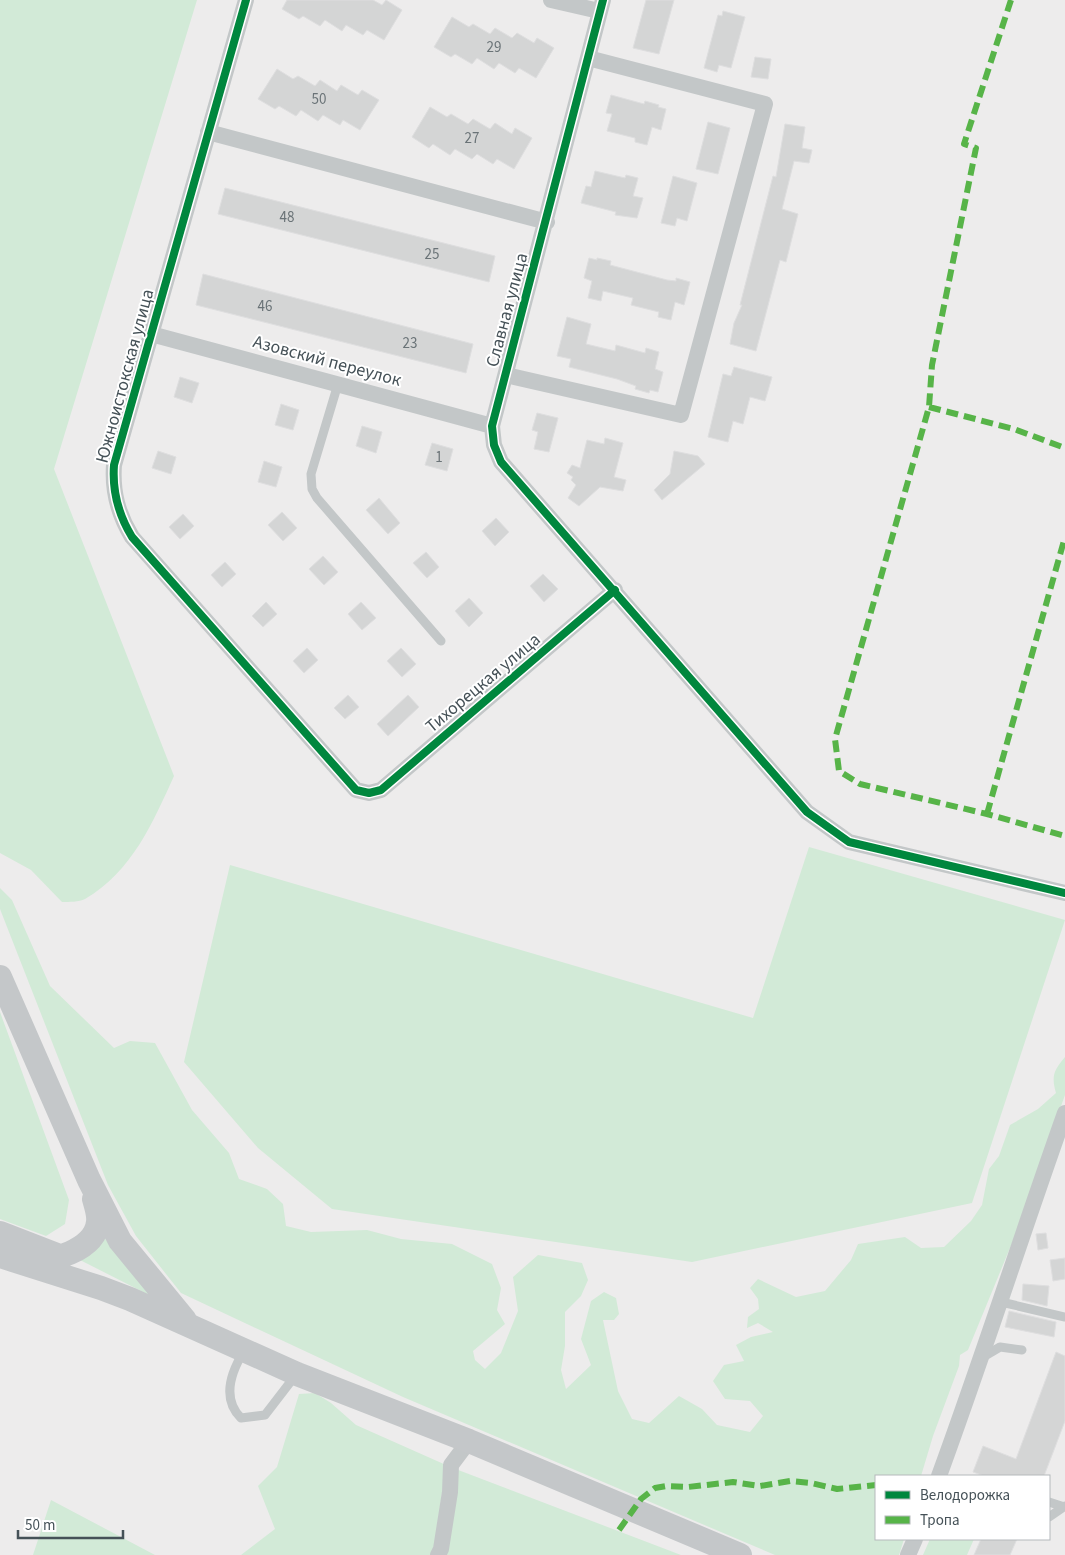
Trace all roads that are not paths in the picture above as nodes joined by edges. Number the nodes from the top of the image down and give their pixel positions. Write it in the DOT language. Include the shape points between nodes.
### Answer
graph roads {
  1 [pos="246,0"];
  2 [pos="552,0"];
  3 [pos="601,6"];
  4 [pos="588,58"];
  5 [pos="208,132"];
  6 [pos="547,222"];
  7 [pos="151,334"];
  8 [pos="506,375"];
  9 [pos="338,384"];
  10 [pos="492,426"];
  11 [pos="615,590"];
  12 [pos="441,641"];
  13 [pos="369,793"];
  14 [pos="1065,893"];
  15 [pos="0,978"];
  16 [pos="1065,1113"];
  17 [pos="90,1180"];
  18 [pos="0,1233"];
  19 [pos="61,1256"];
  20 [pos="8,1259"];
  21 [pos="101,1288"];
  22 [pos="1001,1302"];
  23 [pos="1065,1317"];
  24 [pos="187,1323"];
  25 [pos="1022,1350"];
  26 [pos="245,1351"];
  27 [pos="983,1357"];
  28 [pos="297,1374"];
  29 [pos="469,1440"];
  30 [pos="939,1475"];
  31 [pos="1050,1502"];
  32 [pos="1064,1507"];
  33 [pos="1050,1516"];
  34 [pos="914,1540"];
  35 [pos="438,1555"];
  36 [pos="740,1555"];
  37 [pos="908,1555"];
  1 -- 5 [label="street, Южноистокская улица"];
  2 -- 3 [label="street"];
  3 -- 4 [label="street, Славная улица"];
  4 -- 6 [label="street, Славная улица"];
  4 -- 8 [label="street" via="766,104 681,415"];
  5 -- 6 [label="street"];
  5 -- 7 [label="street, Южноистокская улица"];
  6 -- 8 [label="street, Славная улица"];
  7 -- 9 [label="street, Азовский переулок"];
  7 -- 13 [label="street, Южноистокская улица" via="114,465 115,496 125,525 132,537 356,790"];
  8 -- 10 [label="street, Славная улица"];
  9 -- 10 [label="street, Азовский переулок"];
  9 -- 12 [label="lane" via="311,474 312,489 316,498"];
  10 -- 11 [label="street, Славная улица" via="497,454 508,472"];
  11 -- 13 [label="street, Тихорецкая улица" via="381,790"];
  11 -- 14 [label="street, Славная улица" via="808,812 849,842"];
  15 -- 17 [label="street"];
  16 -- 22 [label="street"];
  17 -- 19 [label="street" via="98,1223 86,1243"];
  17 -- 24 [label="street" via="120,1242"];
  18 -- 19 [label="street"];
  19 -- 20 [label="street" via="39,1262"];
  19 -- 21 [label="street"];
  20 -- 21 [label="street"];
  21 -- 24 [label="street"];
  22 -- 23 [label="lane"];
  22 -- 27 [label="street"];
  24 -- 26 [label="street"];
  25 -- 27 [label="lane" via="1000,1348"];
  26 -- 28 [label="street"];
  26 -- 28 [label="lane" via="234,1366 229,1384 233,1410 241,1418 266,1416"];
  27 -- 30 [label="street"];
  28 -- 29 [label="street"];
  29 -- 35 [label="street" via="451,1465 450,1492"];
  29 -- 36 [label="street"];
  31 -- 32 [label="lane"];
  32 -- 33 [label="lane"];
  34 -- 37 [label="street"];
}
